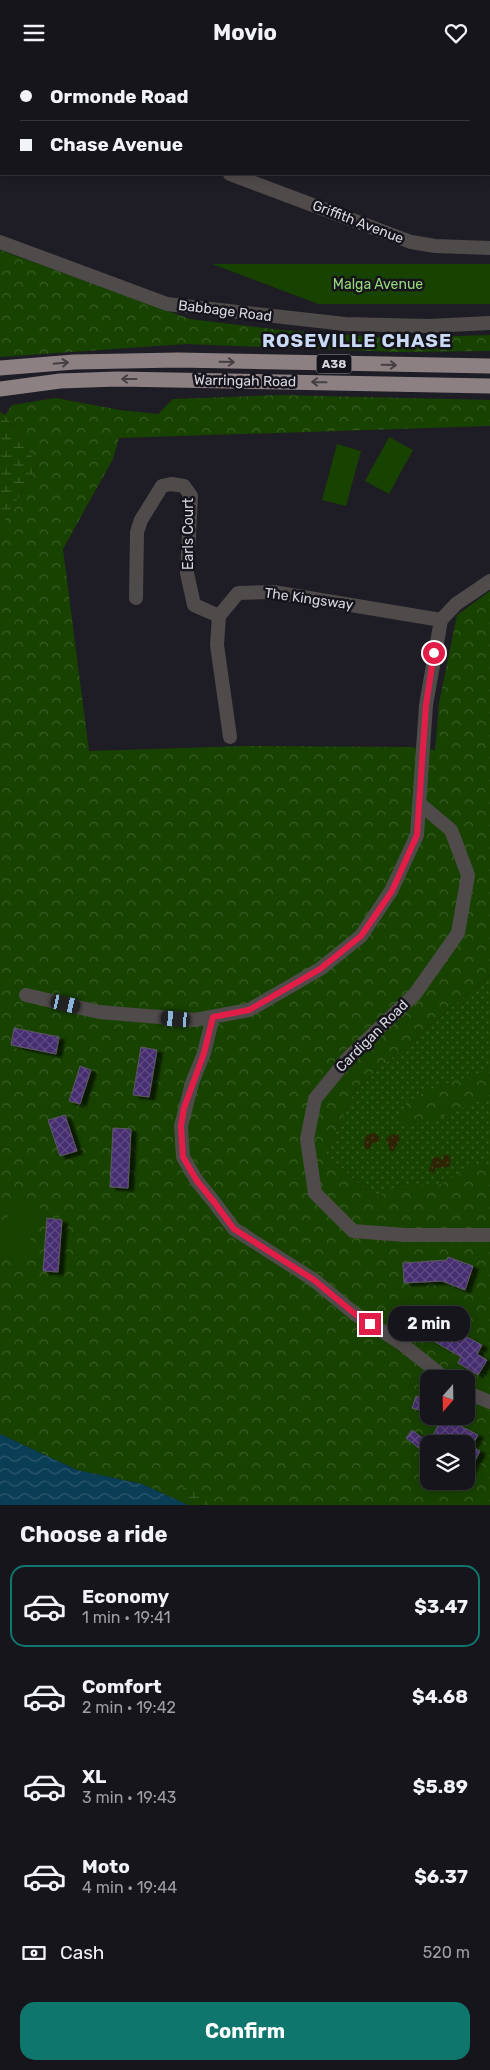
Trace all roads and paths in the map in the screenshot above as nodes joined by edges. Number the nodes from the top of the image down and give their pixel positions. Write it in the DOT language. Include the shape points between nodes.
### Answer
graph roads {
  1 [pos="233,175"];
  2 [pos="0,242"];
  3 [pos="490,248"];
  4 [pos="490,323"];
  5 [pos="490,366"];
  6 [pos="0,368"];
  7 [pos="490,386"];
  8 [pos="0,389"];
  9 [pos="490,581"];
  10 [pos="136,597"];
  11 [pos="219,616"];
  12 [pos="441,620"];
  13 [pos="230,737"];
  14 [pos="420,804"];
  15 [pos="26,995"];
  16 [pos="213,1017"];
  17 [pos="490,1235"];
  18 [pos="435,1370"];
  19 [pos="475,1396"];
  20 [pos="490,1402"];
  1 -- 3 [label="street, Griffith Avenue" via="411,242"];
  2 -- 4 [label="street, Babbage Road" via="166,304 345,324 428,326"];
  6 -- 5 [label="highway, Warringah Road / A38, one-way" via="74,362 178,360"];
  7 -- 8 [label="highway, Warringah Road / A38, one-way" via="178,379 60,381"];
  9 -- 12 [label="street" via="450,608"];
  10 -- 11 [label="street, Earls Court" via="137,532 162,487 172,483 184,486 190,496 187,573 194,605"];
  11 -- 12 [label="street, The Kingsway" via="238,593 273,592"];
  11 -- 13 [label="street" via="217,645"];
  12 -- 14 [label="street" via="426,705"];
  14 -- 16 [label="street" via="417,835 392,891 361,936 320,969 249,1010"];
  14 -- 17 [label="street, Cardigan Road" via="450,830 468,875 458,933 414,994 349,1057 315,1099 307,1139 315,1193 353,1231"];
  15 -- 16 [label="street" via="99,1012 195,1020"];
  16 -- 18 [label="street" via="181,1126 183,1157 197,1181 234,1229 314,1280 355,1314 401,1343"];
  19 -- 20 [label="street"];
}
